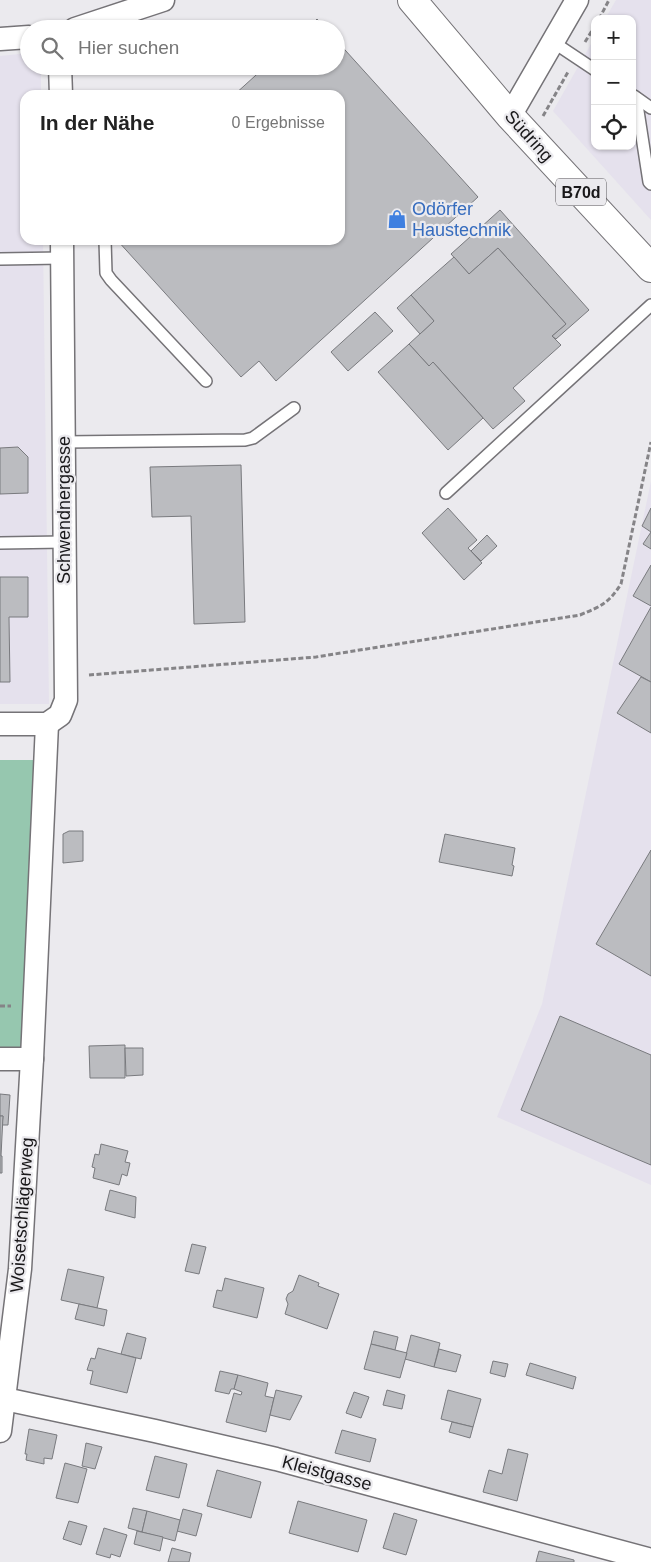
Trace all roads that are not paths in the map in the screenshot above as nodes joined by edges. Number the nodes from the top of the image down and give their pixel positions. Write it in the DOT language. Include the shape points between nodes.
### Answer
graph roads {
  1 [pos="163,0"];
  2 [pos="412,0"];
  3 [pos="577,0"];
  4 [pos="102,20"];
  5 [pos="20,38"];
  6 [pos="0,39"];
  7 [pos="553,42"];
  8 [pos="591,67"];
  9 [pos="60,75"];
  10 [pos="61,90"];
  11 [pos="636,98"];
  12 [pos="635,105"];
  13 [pos="651,108"];
  14 [pos="510,116"];
  15 [pos="651,184"];
  16 [pos="104,245"];
  17 [pos="62,249"];
  18 [pos="0,259"];
  19 [pos="651,268"];
  20 [pos="651,306"];
  21 [pos="206,381"];
  22 [pos="294,408"];
  23 [pos="64,442"];
  24 [pos="446,493"];
  25 [pos="64,542"];
  26 [pos="0,543"];
  27 [pos="0,724"];
  28 [pos="46,724"];
  29 [pos="0,1059"];
  30 [pos="32,1059"];
  31 [pos="2,1399"];
  32 [pos="0,1431"];
  33 [pos="651,1560"];
  1 -- 4 [label="street"];
  2 -- 14 [label="main road, Südring / B70d"];
  3 -- 7 [label="street"];
  5 -- 6 [label="street"];
  7 -- 8 [label="lane"];
  7 -- 14 [label="street"];
  9 -- 10 [label="street"];
  11 -- 13 [label="lane"];
  12 -- 15 [label="lane"];
  14 -- 19 [label="main road, Südring / B70d"];
  16 -- 21 [label="lane" via="106,272 111,280"];
  17 -- 18 [label="lane"];
  17 -- 23 [label="street, Schwendnergasse"];
  20 -- 24 [label="lane"];
  22 -- 23 [label="lane" via="253,438 245,440"];
  23 -- 25 [label="street, Schwendnergasse"];
  25 -- 26 [label="lane"];
  25 -- 28 [label="street, Schwendnergasse" via="66,700 60,715"];
  27 -- 28 [label="street"];
  28 -- 30 [label="street, Woisetschlägerweg"];
  29 -- 30 [label="street"];
  30 -- 31 [label="street, Woisetschlägerweg" via="20,1268"];
  31 -- 32 [label="street, Woisetschlägerweg"];
  31 -- 33 [label="street, Kleistgasse" via="276,1459"];
}
